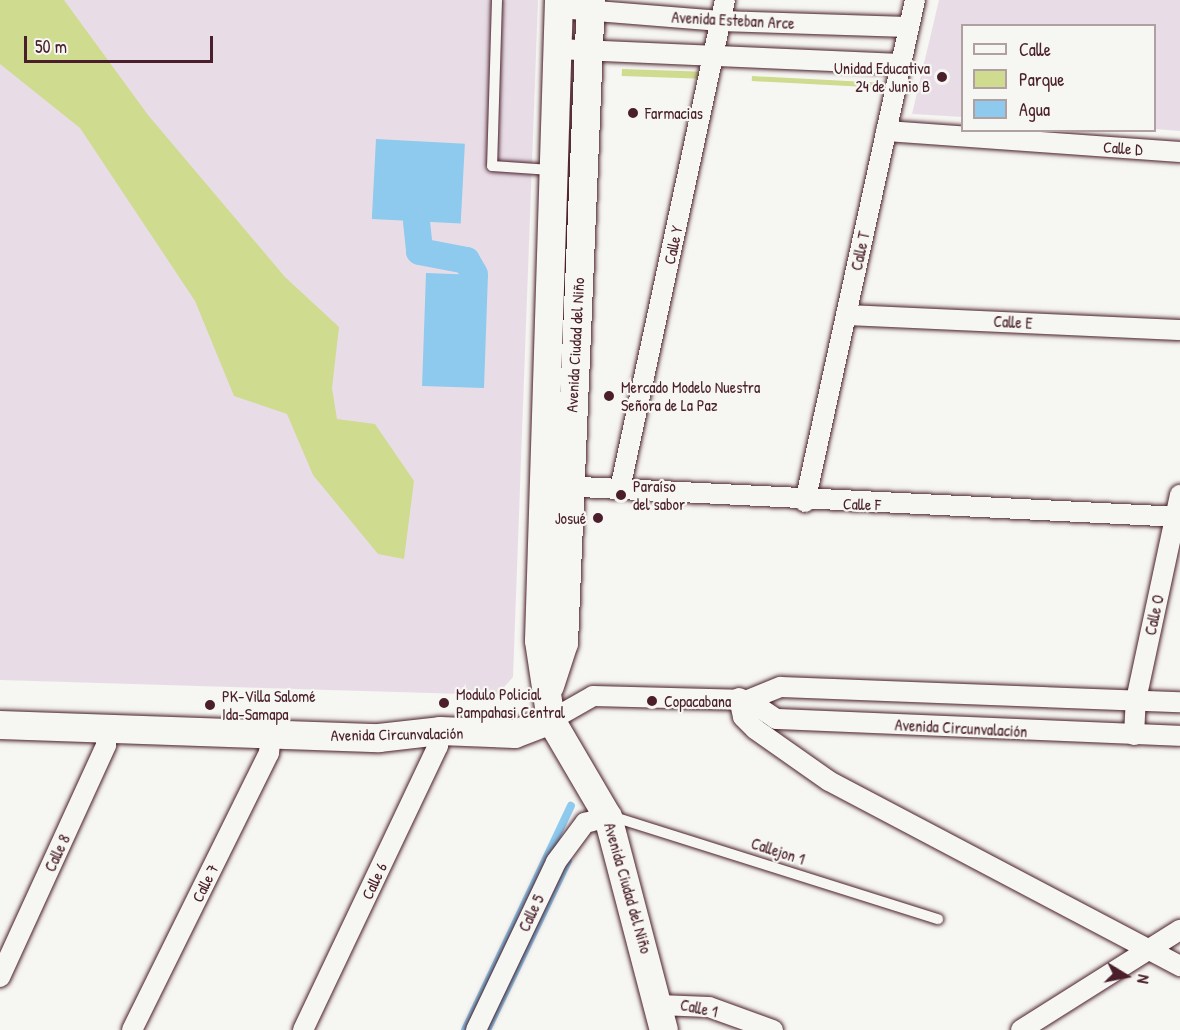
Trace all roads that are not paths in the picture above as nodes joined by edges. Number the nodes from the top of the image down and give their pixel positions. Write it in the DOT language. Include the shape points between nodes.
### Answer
graph roads {
  1 [pos="497,0"];
  2 [pos="725,0"];
  3 [pos="915,0"];
  4 [pos="559,4"];
  5 [pos="590,5"];
  6 [pos="720,21"];
  7 [pos="908,27"];
  8 [pos="557,49"];
  9 [pos="588,51"];
  10 [pos="712,58"];
  11 [pos="901,64"];
  12 [pos="886,131"];
  13 [pos="1180,152"];
  14 [pos="552,170"];
  15 [pos="846,315"];
  16 [pos="1180,330"];
  17 [pos="556,486"];
  18 [pos="620,489"];
  19 [pos="1180,495"];
  20 [pos="805,502"];
  21 [pos="1178,516"];
  22 [pos="744,699"];
  23 [pos="1136,700"];
  24 [pos="1180,702"];
  25 [pos="551,720"];
  26 [pos="0,724"];
  27 [pos="107,727"];
  28 [pos="440,732"];
  29 [pos="272,734"];
  30 [pos="1134,735"];
  31 [pos="1180,736"];
  32 [pos="608,817"];
  33 [pos="938,919"];
  34 [pos="1180,930"];
  35 [pos="1148,950"];
  36 [pos="1180,966"];
  37 [pos="0,977"];
  38 [pos="662,1017"];
  39 [pos="132,1030"];
  40 [pos="303,1030"];
  41 [pos="476,1030"];
  42 [pos="773,1030"];
  43 [pos="1021,1030"];
  1 -- 14 [label="lane" via="492,166"];
  2 -- 6 [label="street, Calle Y"];
  3 -- 7 [label="street, Calle T"];
  4 -- 5 [label="street, Avenida Esteban Arce"];
  4 -- 8 [label="main road, Avenida Ciudad del Niño"];
  5 -- 6 [label="street, Avenida Esteban Arce"];
  5 -- 9 [label="main road, Avenida Ciudad del Niño"];
  6 -- 7 [label="street, Avenida Esteban Arce"];
  6 -- 10 [label="street, Calle Y"];
  7 -- 11 [label="street, Calle T"];
  8 -- 9 [label="street"];
  8 -- 14 [label="main road, Avenida Ciudad del Niño"];
  9 -- 10 [label="street"];
  9 -- 17 [label="main road, Avenida Ciudad del Niño"];
  10 -- 11 [label="street"];
  10 -- 18 [label="street, Calle Y"];
  11 -- 12 [label="street, Calle T"];
  12 -- 13 [label="street, Calle D"];
  12 -- 15 [label="street, Calle T"];
  14 -- 17 [label="main road, Avenida Ciudad del Niño"];
  15 -- 16 [label="street, Calle E"];
  15 -- 20 [label="street, Calle T"];
  17 -- 18 [label="street, Calle F"];
  17 -- 25 [label="main road, Avenida Ciudad del Niño" via="564,643 549,688"];
  18 -- 20 [label="street, Calle F"];
  19 -- 21 [label="street, Calle O"];
  20 -- 21 [label="street, Calle F"];
  21 -- 23 [label="street, Calle O"];
  22 -- 23 [label="street, Avenida Circunvalación" via="781,687"];
  22 -- 25 [label="street, Avenida Circunvalación" via="593,696"];
  22 -- 30 [label="street, Avenida Circunvalación" via="776,719"];
  22 -- 35 [label="street" via="743,717 755,729 829,781"];
  23 -- 24 [label="street, Avenida Circunvalación"];
  23 -- 30 [label="street, Calle O"];
  25 -- 28 [label="main road, Avenida Circunvalación" via="515,734"];
  25 -- 32 [label="main road, Avenida Ciudad del Niño"];
  26 -- 27 [label="main road, Avenida Circunvalación"];
  27 -- 29 [label="main road, Avenida Circunvalación"];
  27 -- 37 [label="street, Calle 8" via="106,745"];
  28 -- 29 [label="main road, Avenida Circunvalación" via="379,738"];
  28 -- 40 [label="street, Calle 6" via="438,746"];
  29 -- 39 [label="street, Calle 7" via="269,753"];
  30 -- 31 [label="street, Avenida Circunvalación"];
  32 -- 33 [label="lane, Callejon 1" via="628,818"];
  32 -- 38 [label="main road, Avenida Ciudad del Niño"];
  32 -- 41 [label="street, Calle 5" via="585,823 556,862"];
  34 -- 35 [label="street"];
  35 -- 36 [label="street"];
  35 -- 43 [label="street"];
  38 -- 42 [label="street, Calle 1" via="709,1007"];
}
